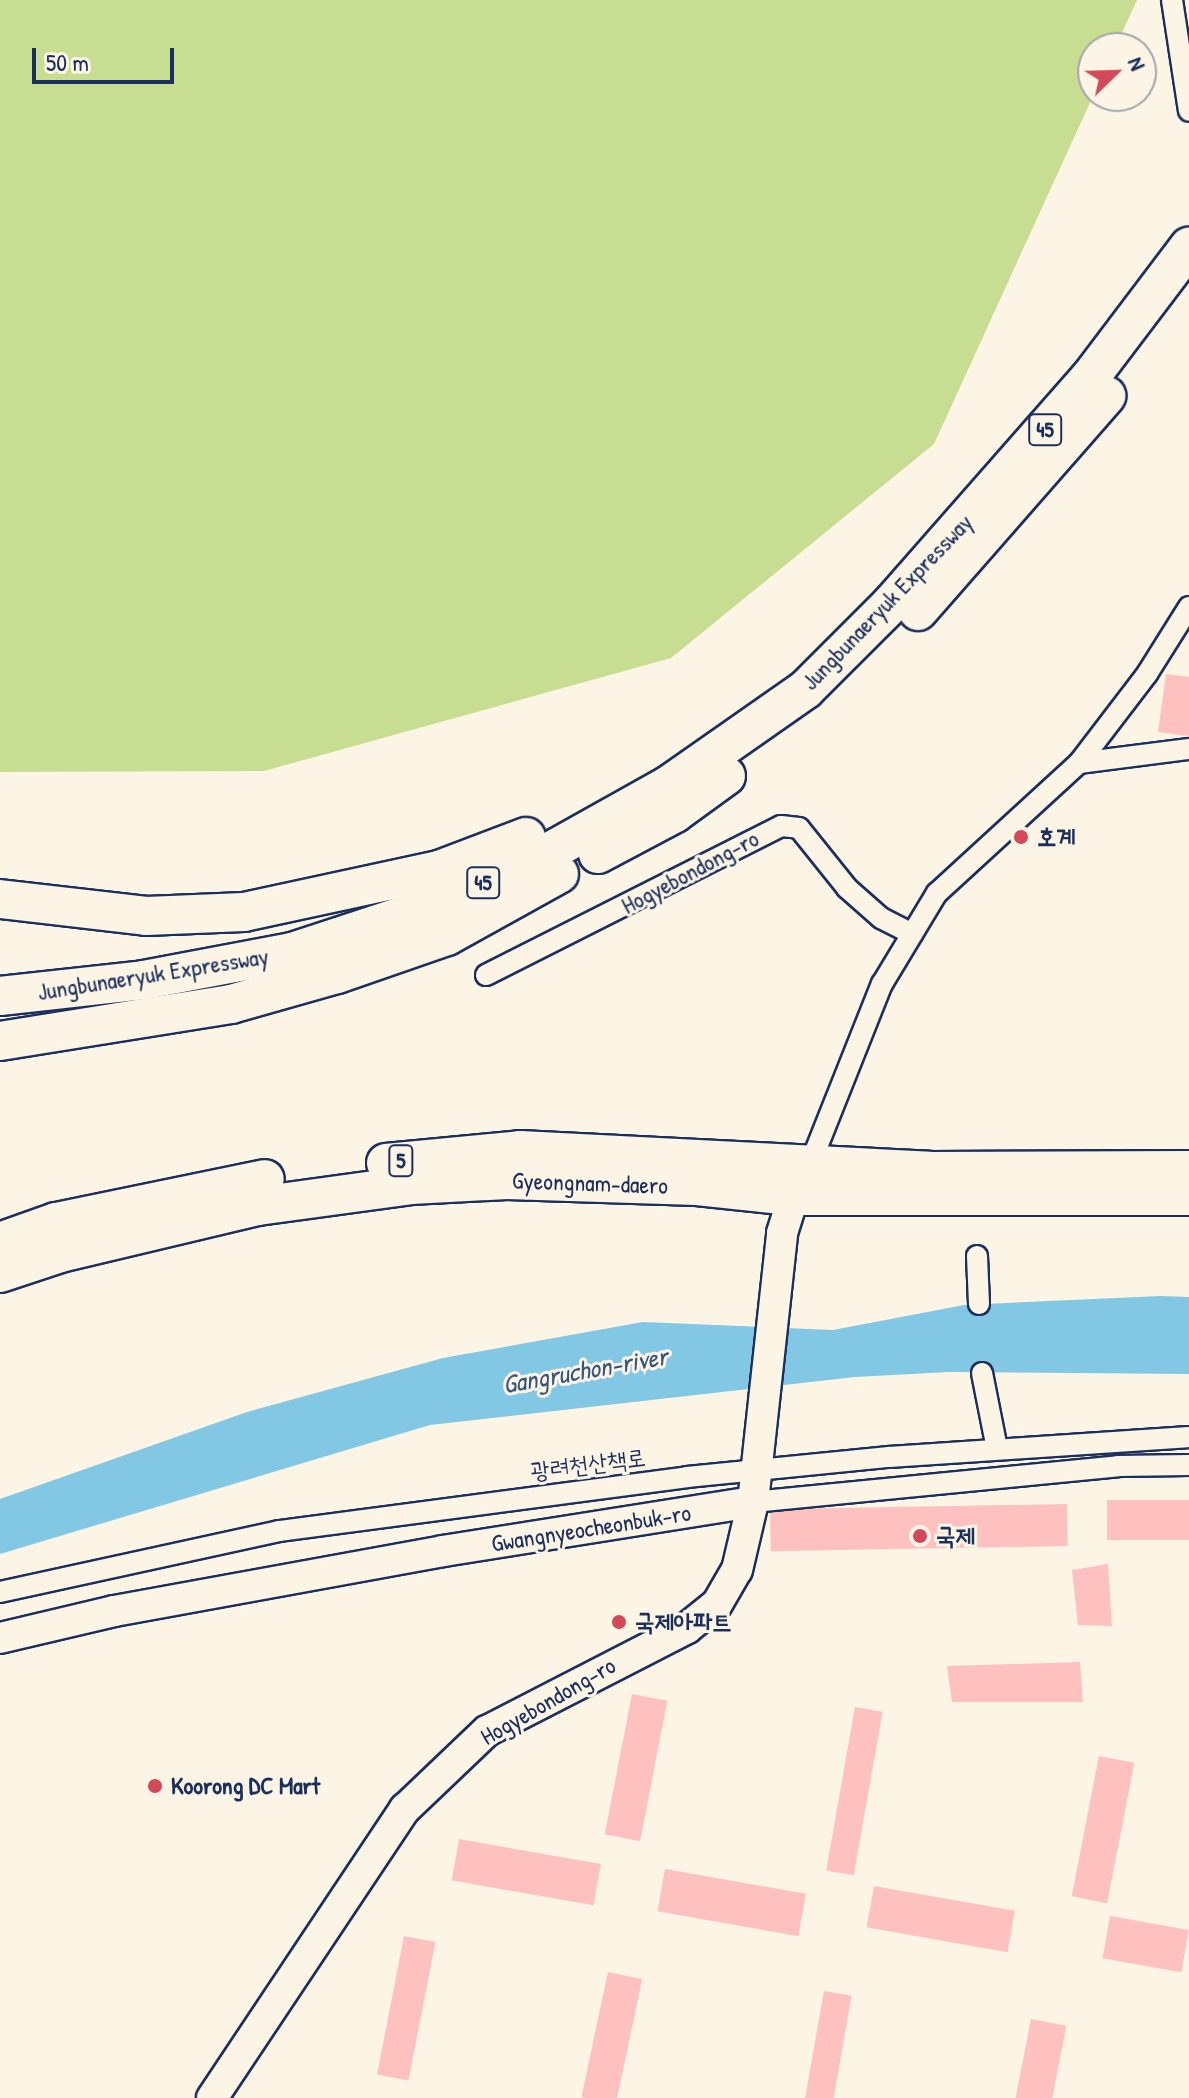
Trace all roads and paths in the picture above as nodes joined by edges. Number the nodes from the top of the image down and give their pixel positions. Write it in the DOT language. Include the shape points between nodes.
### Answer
graph roads {
  1 [pos="1172,0"];
  2 [pos="1189,111"];
  3 [pos="1189,247"];
  4 [pos="1189,286"];
  5 [pos="891,604"];
  6 [pos="1189,607"];
  7 [pos="1189,749"];
  8 [pos="1079,763"];
  9 [pos="572,867"];
  10 [pos="0,899"];
  11 [pos="912,934"];
  12 [pos="486,975"];
  13 [pos="0,996"];
  14 [pos="0,1011"];
  15 [pos="0,1041"];
  16 [pos="811,1162"];
  17 [pos="1189,1170"];
  18 [pos="791,1196"];
  19 [pos="1189,1196"];
  20 [pos="0,1235"];
  21 [pos="58,1237"];
  22 [pos="0,1242"];
  23 [pos="977,1256"];
  24 [pos="0,1276"];
  25 [pos="979,1304"];
  26 [pos="982,1373"];
  27 [pos="1189,1437"];
  28 [pos="997,1449"];
  29 [pos="1189,1465"];
  30 [pos="755,1470"];
  31 [pos="753,1502"];
  32 [pos="0,1592"];
  33 [pos="0,1638"];
  34 [pos="212,2098"];
  1 -- 2 [label="street"];
  3 -- 5 [label="highway, Jungbunaeryuk Expressway / 45" via="1089,379"];
  4 -- 9 [label="highway, Jungbunaeryuk Expressway / 45" via="1071,442 962,567 828,702 675,813"];
  5 -- 10 [label="highway" via="786,687 642,778 511,844 439,870 244,912 146,916"];
  5 -- 13 [label="highway, Jungbunaeryuk Expressway / 45" via="806,689 669,785 533,861 427,908 292,952 144,980"];
  6 -- 8 [label="street" via="1147,674"];
  7 -- 8 [label="street"];
  8 -- 11 [label="street" via="937,893"];
  9 -- 14 [label="highway, Jungbunaeryuk Expressway / 45" via="441,922 314,961 144,1000"];
  9 -- 15 [label="highway" via="447,936 337,974 231,1004"];
  11 -- 12 [label="street, Hogyebondong-ro" via="881,918 847,888 799,828 781,826"];
  11 -- 16 [label="street" via="882,984"];
  16 -- 17 [label="highway, Gyeongnam-daero / 5" via="929,1171"];
  16 -- 18 [label="street, Hogyebondong-ro"];
  16 -- 21 [label="highway, Gyeongnam-daero / 5" via="520,1150 254,1181"];
  18 -- 19 [label="highway, Gyeongnam-daero / 5"];
  18 -- 21 [label="highway, Gyeongnam-daero / 5" via="697,1186 507,1180 411,1185"];
  18 -- 30 [label="street, Hogyebondong-ro" via="782,1233"];
  20 -- 21 [label="street"];
  21 -- 22 [label="highway, Gyeongnam-daero / 5"];
  21 -- 24 [label="highway, Gyeongnam-daero / 5"];
  23 -- 25 [label="street"];
  26 -- 28 [label="street"];
  27 -- 28 [label="street, 광려천산책로"];
  28 -- 30 [label="street, 광려천산책로"];
  29 -- 31 [label="street, Gwangnyeocheonbuk-ro" via="1118,1466"];
  30 -- 31 [label="street, Hogyebondong-ro"];
  30 -- 32 [label="street, 광려천산책로" via="279,1531"];
  31 -- 33 [label="street, Gwangnyeocheonbuk-ro" via="396,1560 114,1611"];
  31 -- 34 [label="street, Hogyebondong-ro" via="737,1570 717,1604 687,1628 487,1731 394,1820"];
}
